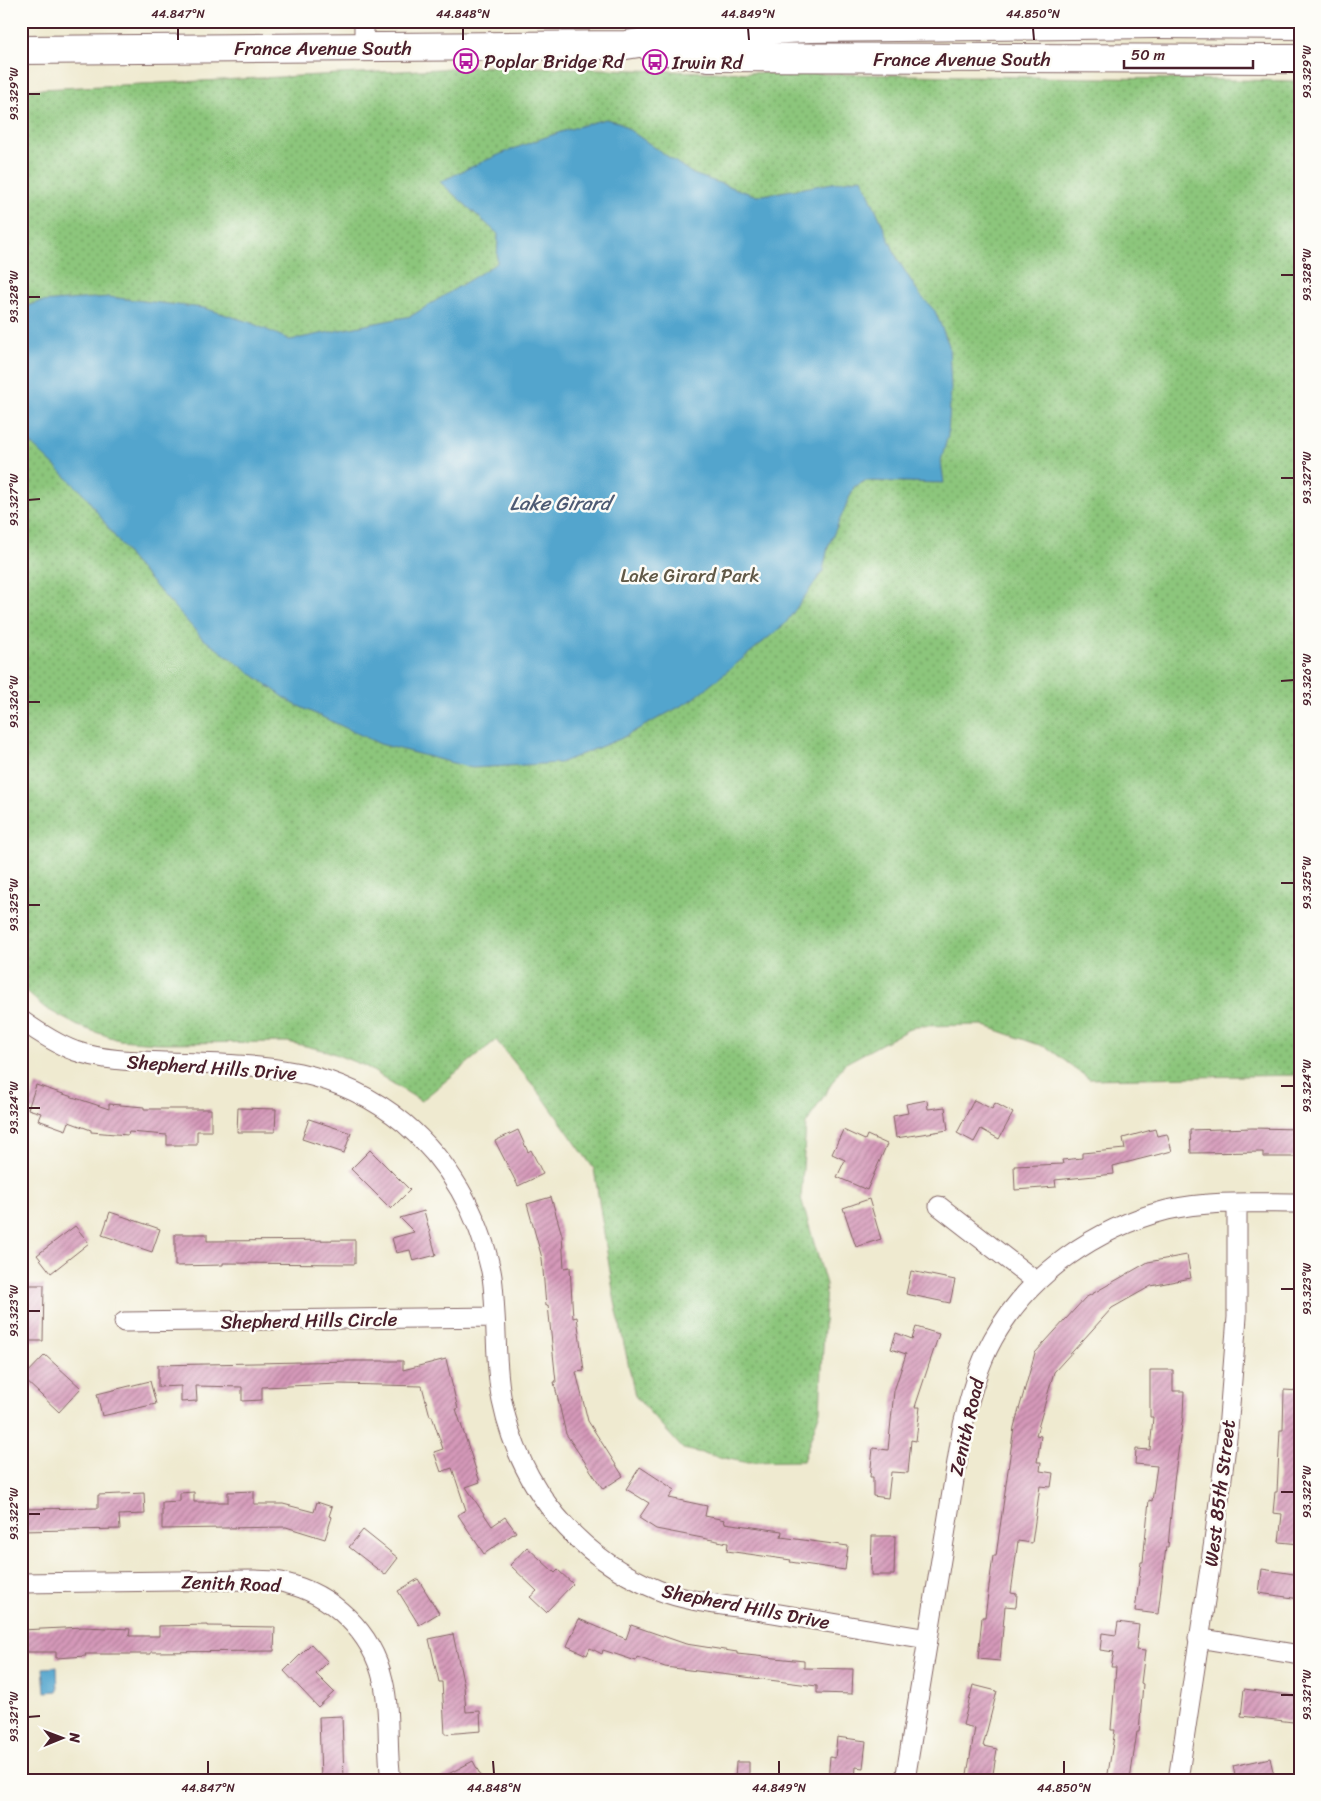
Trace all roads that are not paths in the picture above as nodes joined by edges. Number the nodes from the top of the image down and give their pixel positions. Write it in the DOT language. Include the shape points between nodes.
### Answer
graph roads {
  1 [pos="774,21"];
  2 [pos="1155,24"];
  3 [pos="1300,25"];
  4 [pos="811,28"];
  5 [pos="632,33"];
  6 [pos="364,34"];
  7 [pos="21,50"];
  8 [pos="1027,59"];
  9 [pos="1300,59"];
  10 [pos="21,1020"];
  11 [pos="1300,1203"];
  12 [pos="1237,1204"];
  13 [pos="939,1206"];
  14 [pos="1037,1282"];
  15 [pos="495,1317"];
  16 [pos="124,1322"];
  17 [pos="21,1583"];
  18 [pos="1198,1638"];
  19 [pos="928,1639"];
  20 [pos="1300,1655"];
  21 [pos="391,1780"];
  22 [pos="905,1780"];
  23 [pos="1178,1780"];
  1 -- 4 [label="main road"];
  2 -- 3 [label="main road, France Avenue South"];
  2 -- 4 [label="main road, France Avenue South"];
  2 -- 8 [label="main road" via="1126,40 1051,47"];
  4 -- 5 [label="main road, France Avenue South"];
  5 -- 6 [label="main road, France Avenue South"];
  5 -- 8 [label="main road, France Avenue South" via="708,57"];
  6 -- 7 [label="main road, France Avenue South"];
  8 -- 9 [label="main road, France Avenue South"];
  10 -- 15 [label="street, Shepherd Hills Drive" via="41,1034 75,1050 110,1059 281,1069 325,1079 365,1097 403,1122 435,1153 460,1189 480,1231 489,1264"];
  11 -- 12 [label="street, Zenith Road"];
  12 -- 14 [label="street, Zenith Road" via="1169,1210 1126,1223 1086,1244"];
  12 -- 18 [label="street, West 85th Street" via="1237,1317 1228,1430"];
  13 -- 14 [label="street"];
  14 -- 19 [label="street, Zenith Road" via="1018,1302 993,1339 974,1382 963,1425"];
  15 -- 16 [label="street, Shepherd Hills Circle"];
  15 -- 19 [label="street, Shepherd Hills Drive" via="501,1399 511,1438 535,1486 554,1514 585,1546 620,1572 661,1591"];
  17 -- 21 [label="street, Zenith Road" via="254,1580 284,1582 311,1591 336,1606 357,1628 373,1652 383,1680 387,1708"];
  18 -- 20 [label="street"];
  18 -- 23 [label="street, West 85th Street"];
  19 -- 22 [label="street, Zenith Road"];
}
